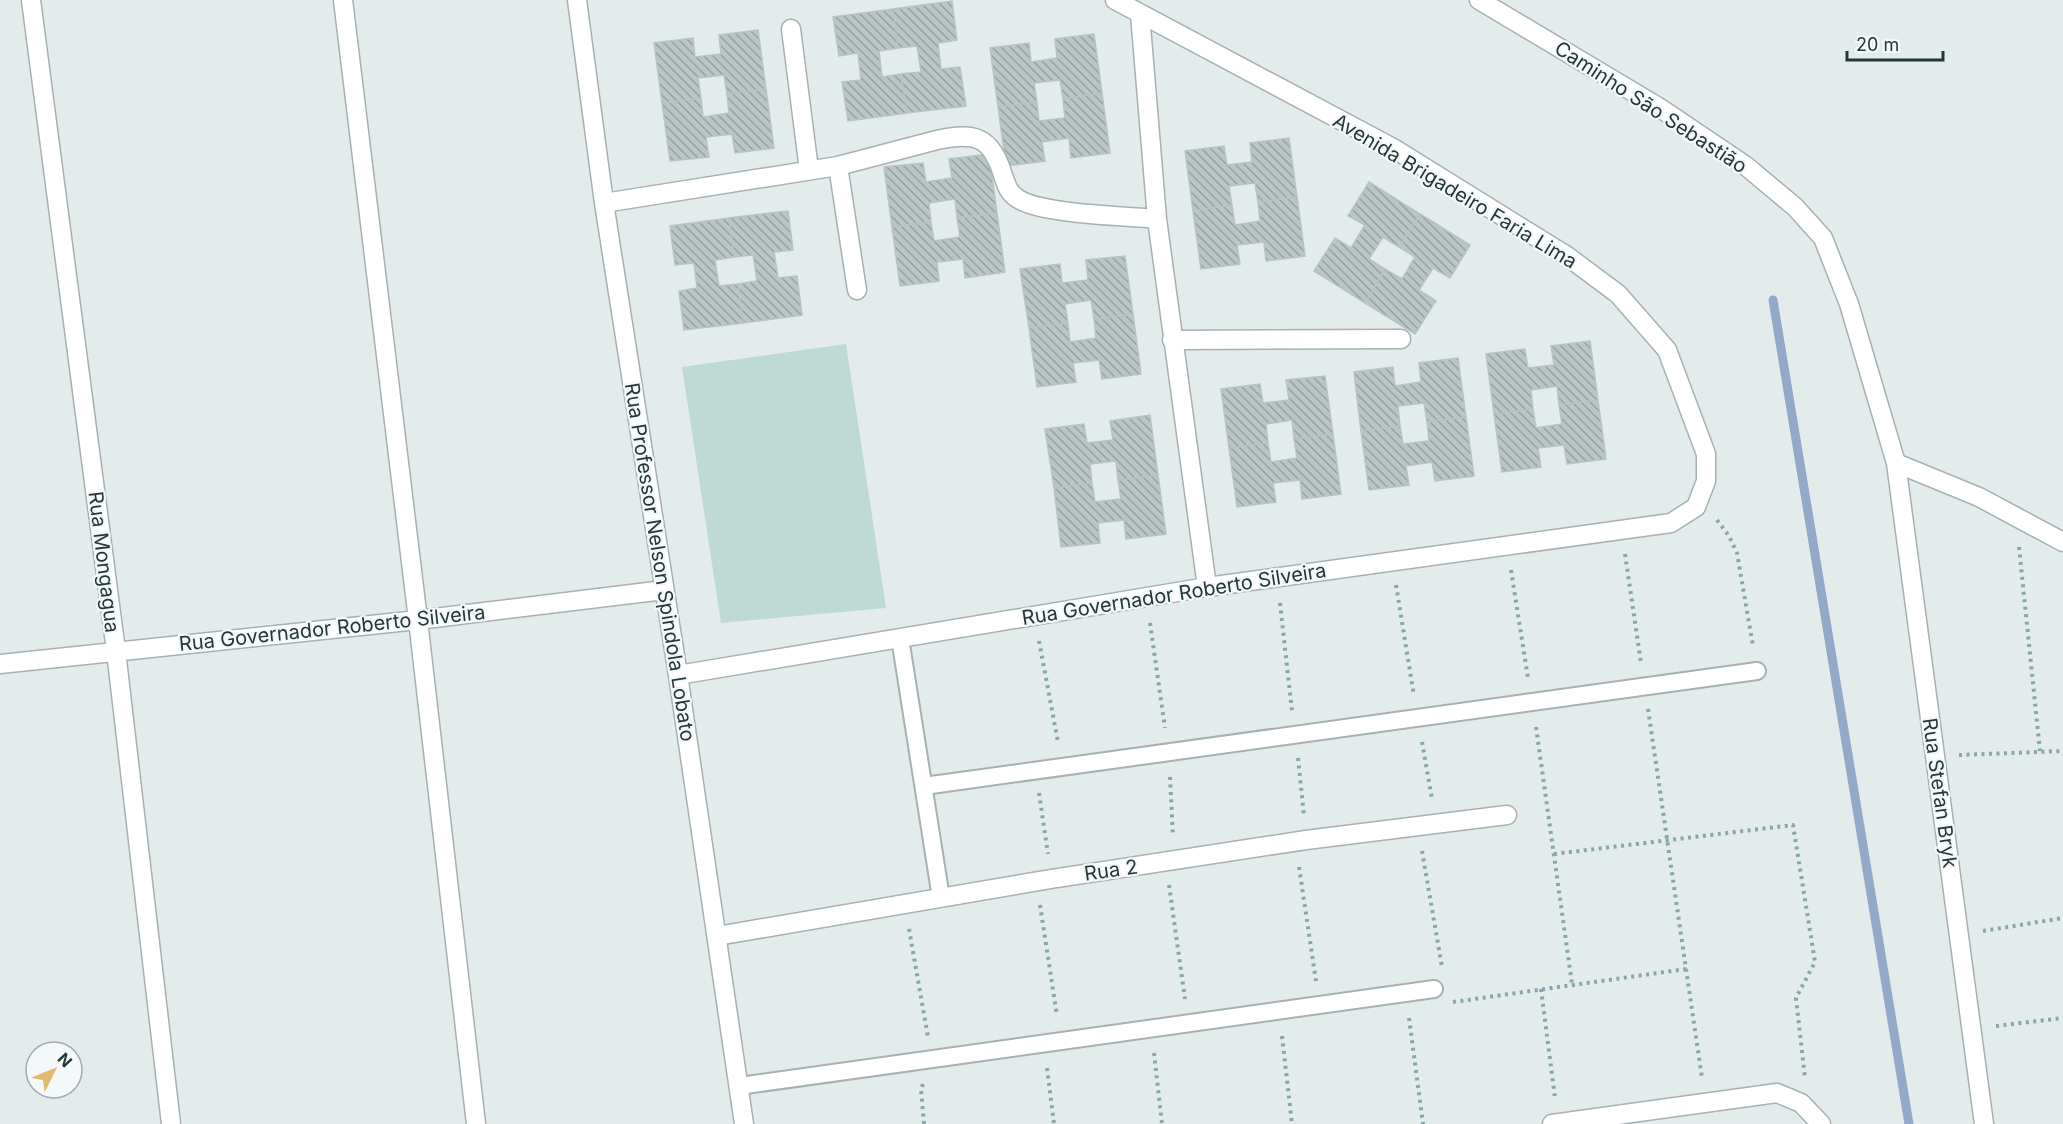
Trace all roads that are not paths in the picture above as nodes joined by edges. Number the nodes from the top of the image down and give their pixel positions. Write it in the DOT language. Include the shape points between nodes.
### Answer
graph roads {
  1 [pos="31,0"];
  2 [pos="343,0"];
  3 [pos="576,0"];
  4 [pos="1115,0"];
  5 [pos="1479,0"];
  6 [pos="1140,14"];
  7 [pos="791,29"];
  8 [pos="838,166"];
  9 [pos="809,170"];
  10 [pos="604,203"];
  11 [pos="1157,219"];
  12 [pos="857,290"];
  13 [pos="1401,339"];
  14 [pos="1172,340"];
  15 [pos="1896,463"];
  16 [pos="1671,523"];
  17 [pos="2063,542"];
  18 [pos="1207,587"];
  19 [pos="664,590"];
  20 [pos="418,620"];
  21 [pos="900,638"];
  22 [pos="116,651"];
  23 [pos="0,664"];
  24 [pos="1757,671"];
  25 [pos="678,675"];
  26 [pos="924,786"];
  27 [pos="1507,815"];
  28 [pos="941,898"];
  29 [pos="717,936"];
  30 [pos="1434,989"];
  31 [pos="739,1086"];
  32 [pos="1815,1118"];
  33 [pos="171,1124"];
  34 [pos="476,1124"];
  35 [pos="744,1124"];
  36 [pos="1555,1124"];
  37 [pos="1984,1124"];
  1 -- 22 [label="street, Rua Mongagua"];
  2 -- 20 [label="street"];
  3 -- 10 [label="street, Rua Professor Nelson Spindola Lobato"];
  4 -- 6 [label="street, Avenida Brigadeiro Faria Lima"];
  5 -- 15 [label="street, Caminho São Sebastião" via="1660,108 1746,166 1795,207 1822,238 1849,304"];
  6 -- 11 [label="street"];
  6 -- 16 [label="street, Avenida Brigadeiro Faria Lima" via="1393,148 1567,256 1618,294 1667,350 1706,454 1706,481 1696,507"];
  7 -- 9 [label="street"];
  8 -- 9 [label="street"];
  8 -- 11 [label="street" via="952,137 975,138 989,145 1007,188 1028,204"];
  8 -- 12 [label="street"];
  9 -- 10 [label="street"];
  10 -- 19 [label="street, Rua Professor Nelson Spindola Lobato"];
  11 -- 14 [label="street"];
  13 -- 14 [label="street"];
  14 -- 18 [label="street"];
  15 -- 17 [label="street" via="1980,497"];
  15 -- 37 [label="street, Rua Stefan Bryk"];
  16 -- 18 [label="street, Rua Governador Roberto Silveira"];
  18 -- 21 [label="street, Rua Governador Roberto Silveira"];
  19 -- 20 [label="street, Rua Governador Roberto Silveira"];
  19 -- 25 [label="street, Rua Professor Nelson Spindola Lobato"];
  20 -- 22 [label="street, Rua Governador Roberto Silveira"];
  20 -- 34 [label="street"];
  21 -- 25 [label="street, Rua Governador Roberto Silveira"];
  21 -- 26 [label="lane"];
  22 -- 23 [label="street, Rua Governador Roberto Silveira"];
  22 -- 33 [label="street, Rua Mongagua"];
  24 -- 26 [label="lane"];
  25 -- 29 [label="street, Rua Professor Nelson Spindola Lobato"];
  26 -- 28 [label="lane"];
  27 -- 28 [label="street, Rua 2" via="1165,862"];
  28 -- 29 [label="street, Rua 2"];
  29 -- 31 [label="street, Rua Professor Nelson Spindola Lobato"];
  30 -- 31 [label="lane"];
  31 -- 35 [label="street, Rua Professor Nelson Spindola Lobato"];
  32 -- 36 [label="street" via="1801,1103 1777,1093"];
}
